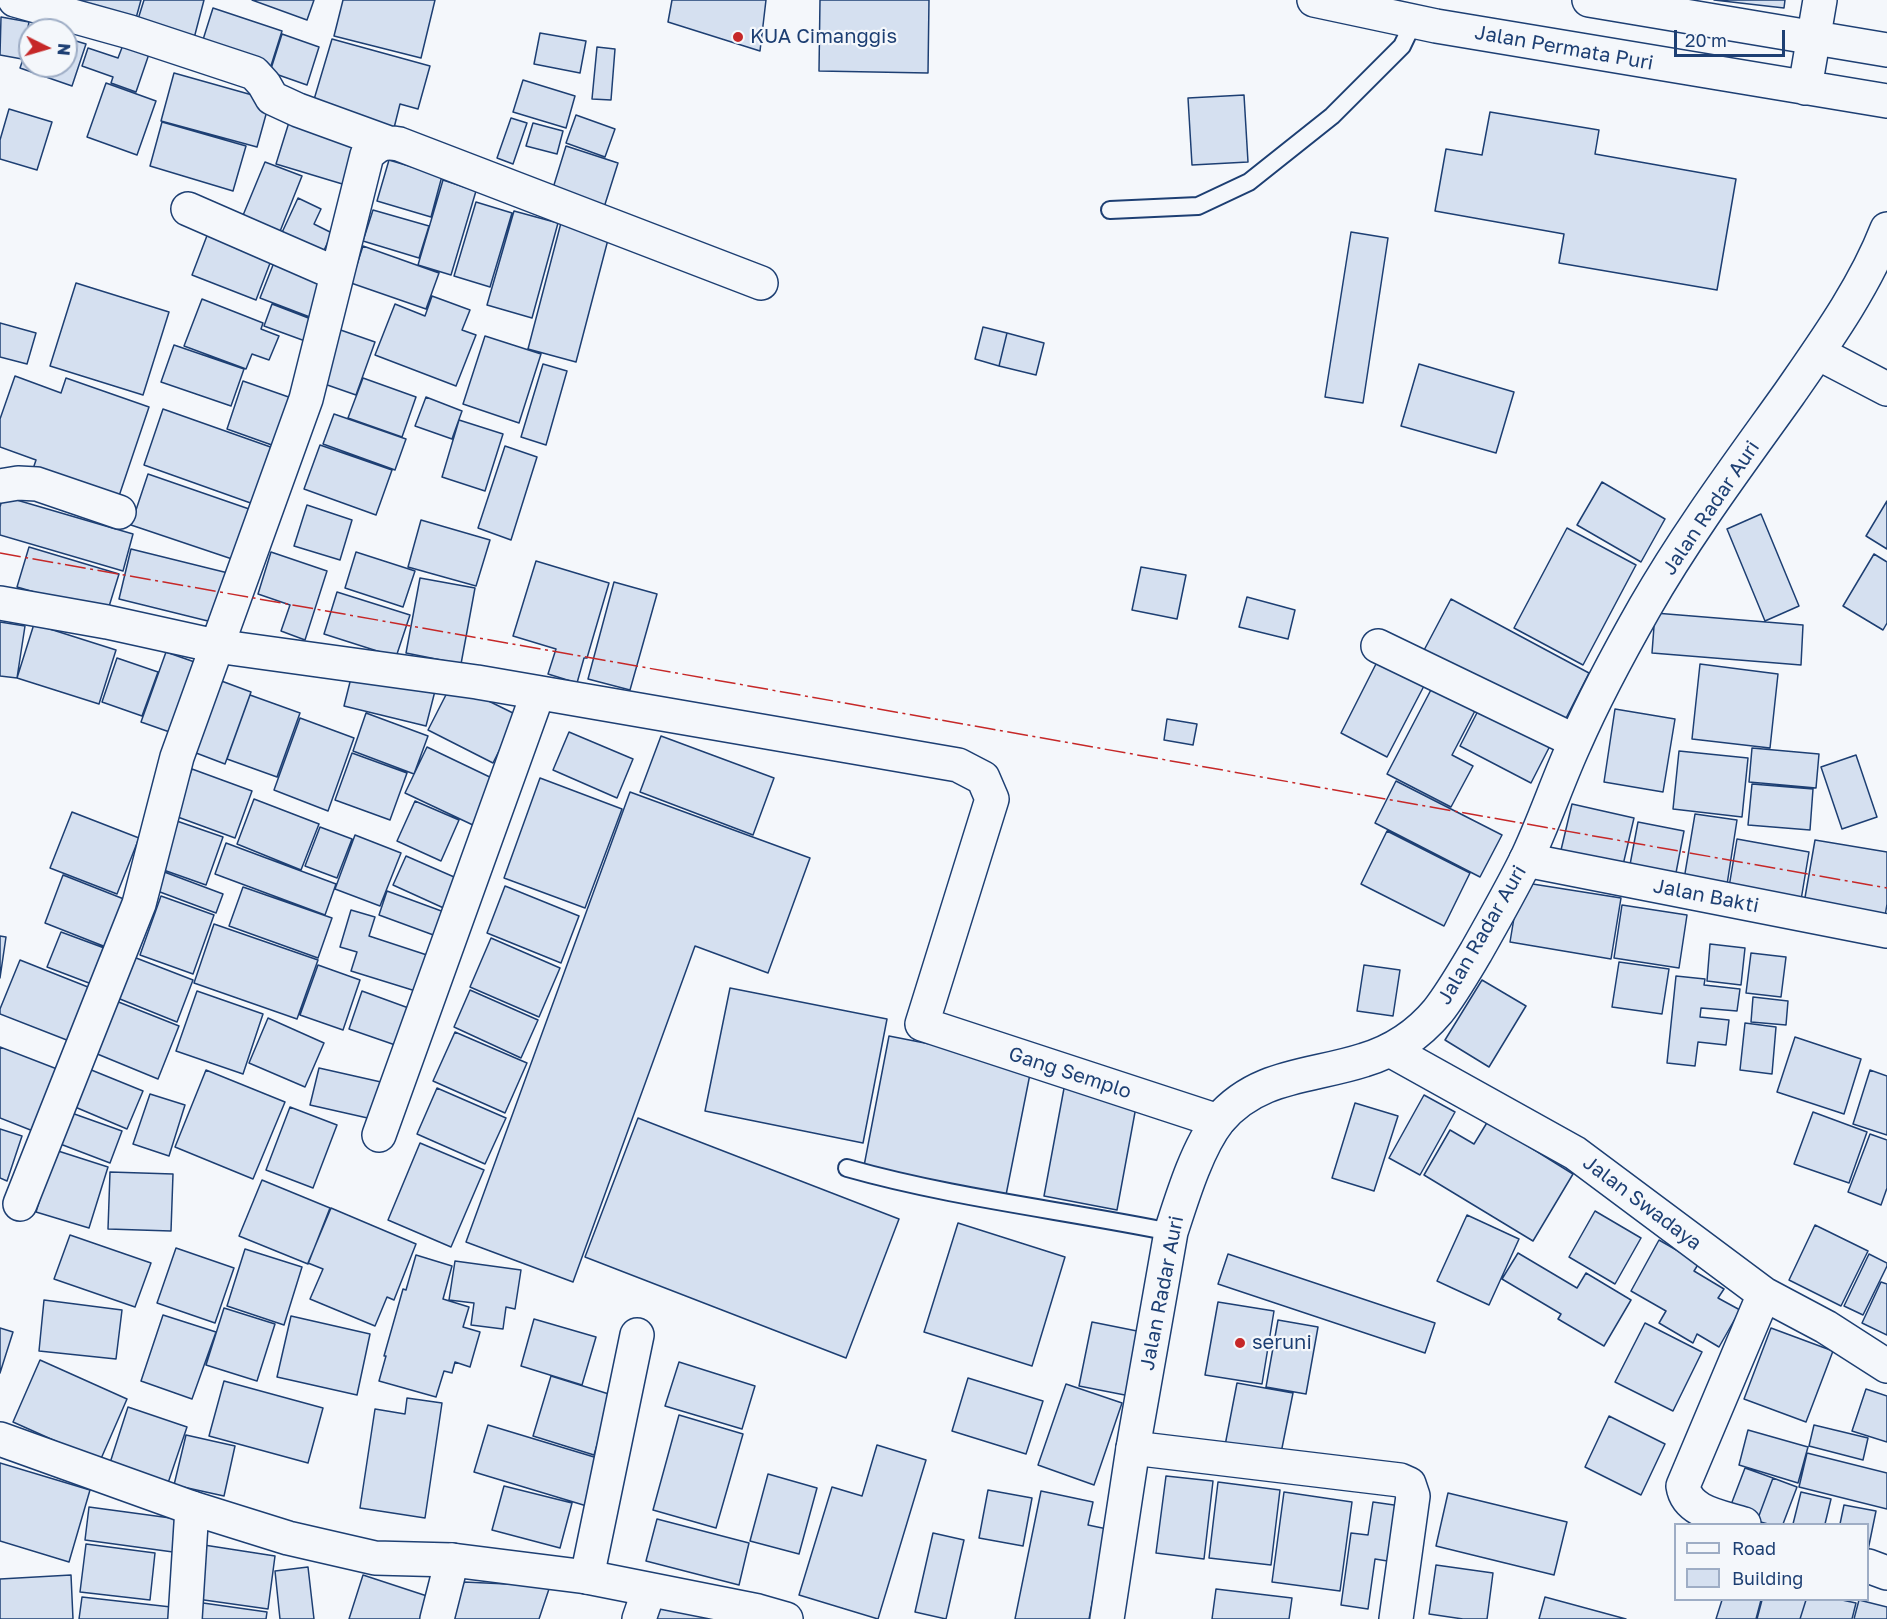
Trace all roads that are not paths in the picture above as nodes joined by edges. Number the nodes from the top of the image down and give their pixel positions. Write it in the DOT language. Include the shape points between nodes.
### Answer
graph roads {
  1 [pos="15,0"];
  2 [pos="1314,0"];
  3 [pos="1589,0"];
  4 [pos="1820,0"];
  5 [pos="1432,12"];
  6 [pos="1812,38"];
  7 [pos="1887,50"];
  8 [pos="1804,88"];
  9 [pos="1887,101"];
  10 [pos="386,142"];
  11 [pos="188,209"];
  12 [pos="1110,210"];
  13 [pos="1887,229"];
  14 [pos="337,274"];
  15 [pos="760,283"];
  16 [pos="1818,353"];
  17 [pos="1887,389"];
  18 [pos="0,486"];
  19 [pos="119,512"];
  20 [pos="0,603"];
  21 [pos="216,646"];
  22 [pos="1377,646"];
  23 [pos="538,693"];
  24 [pos="1575,741"];
  25 [pos="1526,860"];
  26 [pos="1887,931"];
  27 [pos="1390,1050"];
  28 [pos="1218,1121"];
  29 [pos="379,1135"];
  30 [pos="847,1168"];
  31 [pos="20,1204"];
  32 [pos="1171,1232"];
  33 [pos="1764,1294"];
  34 [pos="637,1335"];
  35 [pos="1887,1366"];
  36 [pos="0,1440"];
  37 [pos="1133,1448"];
  38 [pos="192,1508"];
  39 [pos="1741,1523"];
  40 [pos="452,1560"];
  41 [pos="1869,1566"];
  42 [pos="1887,1573"];
  43 [pos="587,1577"];
  44 [pos="644,1604"];
  45 [pos="184,1619"];
  46 [pos="436,1619"];
  47 [pos="786,1619"];
  48 [pos="1107,1619"];
  49 [pos="1396,1619"];
  1 -- 10 [label="street" via="254,73 272,98"];
  2 -- 5 [label="street, Jalan Permata Puri"];
  3 -- 6 [label="street"];
  4 -- 6 [label="street"];
  5 -- 8 [label="street, Jalan Permata Puri"];
  5 -- 12 [label="lane" via="1332,116 1248,182 1198,206"];
  6 -- 7 [label="street"];
  6 -- 8 [label="street"];
  8 -- 9 [label="street, Jalan Permata Puri"];
  10 -- 14 [label="street" via="367,155"];
  10 -- 15 [label="street"];
  11 -- 14 [label="street"];
  13 -- 16 [label="street, Jalan Radar Auri" via="1869,268"];
  14 -- 21 [label="street" via="306,399"];
  16 -- 17 [label="street"];
  16 -- 24 [label="street, Jalan Radar Auri" via="1706,511 1647,604"];
  18 -- 19 [label="street" via="37,484"];
  20 -- 21 [label="street"];
  21 -- 23 [label="street"];
  21 -- 31 [label="street" via="177,757 139,904"];
  22 -- 24 [label="street"];
  23 -- 28 [label="street, Gang Semplo" via="958,765 983,778 992,799 922,1024"];
  23 -- 29 [label="street"];
  24 -- 25 [label="street, Jalan Radar Auri"];
  25 -- 26 [label="street, Jalan Bakti"];
  25 -- 27 [label="street, Jalan Radar Auri" via="1483,940 1441,1006 1428,1023"];
  27 -- 28 [label="street, Jalan Radar Auri" via="1270,1083"];
  27 -- 33 [label="street, Jalan Swadaya" via="1575,1153"];
  28 -- 32 [label="street, Jalan Radar Auri" via="1193,1169"];
  30 -- 32 [label="lane" via="895,1181"];
  32 -- 37 [label="street, Jalan Radar Auri"];
  33 -- 35 [label="street, Jalan Swadaya"];
  33 -- 39 [label="street" via="1683,1486 1687,1498 1698,1509"];
  34 -- 43 [label="street"];
  36 -- 38 [label="street"];
  37 -- 48 [label="street, Jalan Radar Auri"];
  37 -- 49 [label="street" via="1409,1484 1413,1496"];
  38 -- 40 [label="street" via="288,1538 375,1558"];
  38 -- 45 [label="street"];
  40 -- 43 [label="street"];
  40 -- 46 [label="street"];
  41 -- 42 [label="street"];
  43 -- 44 [label="street"];
  44 -- 47 [label="street" via="758,1611"];
}
